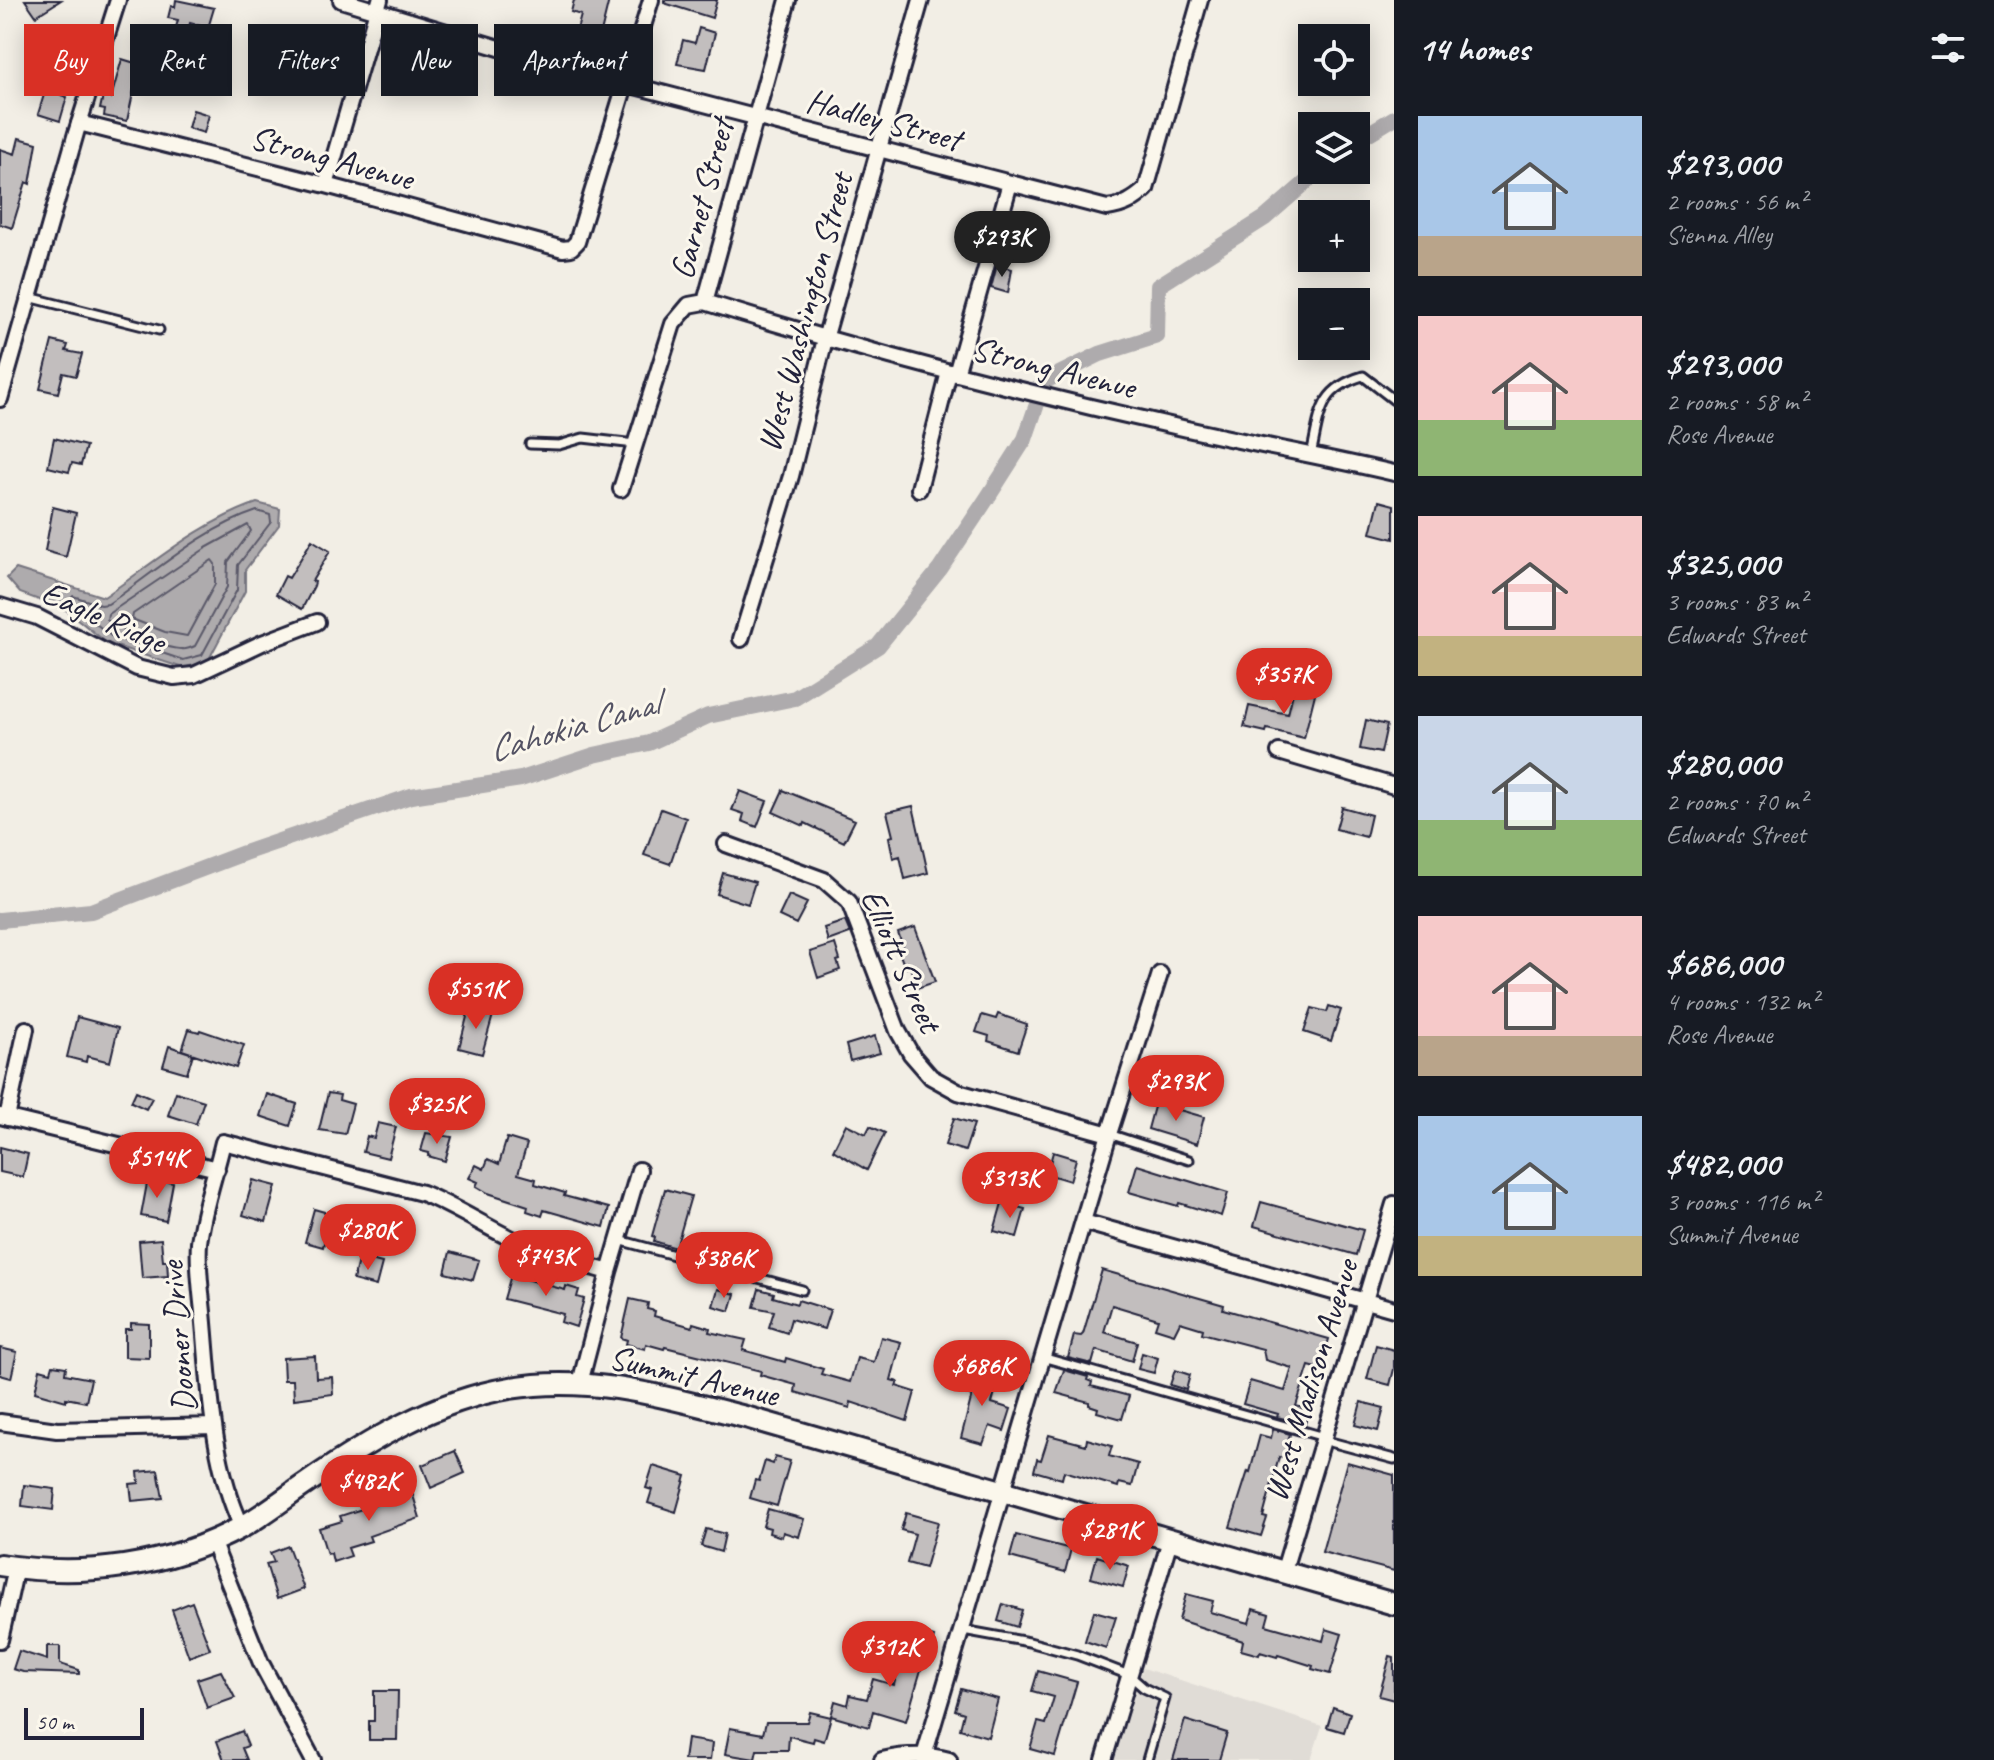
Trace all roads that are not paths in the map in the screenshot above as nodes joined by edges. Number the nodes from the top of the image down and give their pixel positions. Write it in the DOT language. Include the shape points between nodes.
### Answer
graph roads {
  1 [pos="118,0"];
  2 [pos="341,0"];
  3 [pos="651,0"];
  4 [pos="788,0"];
  5 [pos="921,0"];
  6 [pos="1200,0"];
  7 [pos="379,5"];
  8 [pos="644,24"];
  9 [pos="494,42"];
  10 [pos="653,91"];
  11 [pos="621,96"];
  12 [pos="755,117"];
  13 [pos="79,123"];
  14 [pos="880,149"];
  15 [pos="1010,183"];
  16 [pos="326,185"];
  17 [pos="29,297"];
  18 [pos="705,302"];
  19 [pos="159,330"];
  20 [pos="825,339"];
  21 [pos="953,373"];
  22 [pos="0,399"];
  23 [pos="1394,400"];
  24 [pos="530,444"];
  25 [pos="635,444"];
  26 [pos="1311,455"];
  27 [pos="1394,473"];
  28 [pos="621,489"];
  29 [pos="919,489"];
  30 [pos="0,606"];
  31 [pos="317,622"];
  32 [pos="741,639"];
  33 [pos="1279,752"];
  34 [pos="1394,786"];
  35 [pos="726,844"];
  36 [pos="1160,974"];
  37 [pos="26,1029"];
  38 [pos="1128,1075"];
  39 [pos="1187,1092"];
  40 [pos="4,1117"];
  41 [pos="1109,1134"];
  42 [pos="1189,1160"];
  43 [pos="217,1169"];
  44 [pos="639,1170"];
  45 [pos="1394,1204"];
  46 [pos="1083,1222"];
  47 [pos="619,1240"];
  48 [pos="609,1272"];
  49 [pos="802,1290"];
  50 [pos="1366,1301"];
  51 [pos="1394,1309"];
  52 [pos="1042,1357"];
  53 [pos="580,1383"];
  54 [pos="0,1422"];
  55 [pos="214,1426"];
  56 [pos="1324,1438"];
  57 [pos="1394,1459"];
  58 [pos="1001,1492"];
  59 [pos="242,1527"];
  60 [pos="1170,1540"];
  61 [pos="212,1541"];
  62 [pos="8,1566"];
  63 [pos="1283,1573"];
  64 [pos="1391,1598"];
  65 [pos="963,1630"];
  66 [pos="0,1640"];
  67 [pos="1129,1675"];
  68 [pos="924,1756"];
  69 [pos="313,1760"];
  70 [pos="882,1760"];
  71 [pos="949,1760"];
  72 [pos="1104,1760"];
  73 [pos="1147,1760"];
  1 -- 13 [label="street"];
  2 -- 7 [label="street, Hadley Street"];
  3 -- 8 [label="street"];
  4 -- 12 [label="street, Garnet Street"];
  5 -- 14 [label="street, West Washington Street"];
  6 -- 15 [label="street, Hadley Street" via="1146,189 1134,200 1107,208"];
  7 -- 9 [label="street, Hadley Street"];
  7 -- 16 [label="street"];
  10 -- 12 [label="street, Hadley Street"];
  11 -- 16 [label="street, Strong Avenue" via="571,248"];
  12 -- 14 [label="street, Hadley Street"];
  12 -- 18 [label="street, Garnet Street"];
  13 -- 16 [label="street, Strong Avenue"];
  13 -- 17 [label="street"];
  14 -- 15 [label="street, Hadley Street"];
  14 -- 20 [label="street, West Washington Street"];
  15 -- 21 [label="street"];
  17 -- 19 [label="lane"];
  17 -- 22 [label="street"];
  18 -- 20 [label="street, Strong Avenue"];
  18 -- 25 [label="street, Garnet Street" via="689,305 673,324"];
  20 -- 21 [label="street, Strong Avenue"];
  20 -- 32 [label="street, West Washington Street" via="791,476"];
  21 -- 26 [label="street, Strong Avenue"];
  21 -- 29 [label="street"];
  23 -- 26 [label="lane" via="1363,376 1329,395"];
  24 -- 25 [label="lane" via="559,445 583,438"];
  25 -- 28 [label="street, Garnet Street"];
  26 -- 27 [label="street, Strong Avenue"];
  30 -- 31 [label="street, Eagle Ridge" via="37,617 137,668 174,677 194,675"];
  33 -- 34 [label="street"];
  35 -- 41 [label="street, Elliott Street" via="824,880 849,902 898,1031 931,1077 958,1092"];
  36 -- 38 [label="street"];
  37 -- 40 [label="street"];
  38 -- 39 [label="lane"];
  38 -- 41 [label="street"];
  40 -- 43 [label="street"];
  41 -- 42 [label="lane"];
  41 -- 46 [label="street"];
  43 -- 48 [label="street, Dooner Drive" via="223,1142 422,1193 521,1244"];
  43 -- 55 [label="street, Dooner Drive" via="198,1254"];
  44 -- 47 [label="street"];
  45 -- 50 [label="street, West Madison Avenue"];
  46 -- 50 [label="street"];
  46 -- 52 [label="street"];
  47 -- 48 [label="street"];
  47 -- 49 [label="lane"];
  48 -- 53 [label="street"];
  50 -- 51 [label="street"];
  50 -- 56 [label="street, West Madison Avenue"];
  52 -- 56 [label="lane"];
  52 -- 58 [label="street"];
  53 -- 58 [label="street, Summit Avenue" via="641,1391 740,1416"];
  53 -- 59 [label="street, Summit Avenue" via="507,1388 443,1407 349,1454"];
  54 -- 55 [label="street" via="57,1430"];
  55 -- 59 [label="street, Dooner Drive" via="227,1489"];
  56 -- 57 [label="lane"];
  56 -- 63 [label="street, West Madison Avenue"];
  58 -- 60 [label="street, Summit Avenue"];
  58 -- 65 [label="street"];
  59 -- 61 [label="street, Summit Avenue"];
  60 -- 63 [label="street, Summit Avenue"];
  60 -- 67 [label="street"];
  61 -- 62 [label="street, Summit Avenue" via="139,1564 98,1570"];
  61 -- 69 [label="street" via="261,1663"];
  62 -- 66 [label="street"];
  63 -- 64 [label="street, Summit Avenue"];
  65 -- 67 [label="lane" via="1077,1655"];
  65 -- 68 [label="street"];
  67 -- 72 [label="street"];
  67 -- 73 [label="lane" via="1165,1698"];
  68 -- 70 [label="street"];
  68 -- 71 [label="street"];
}
